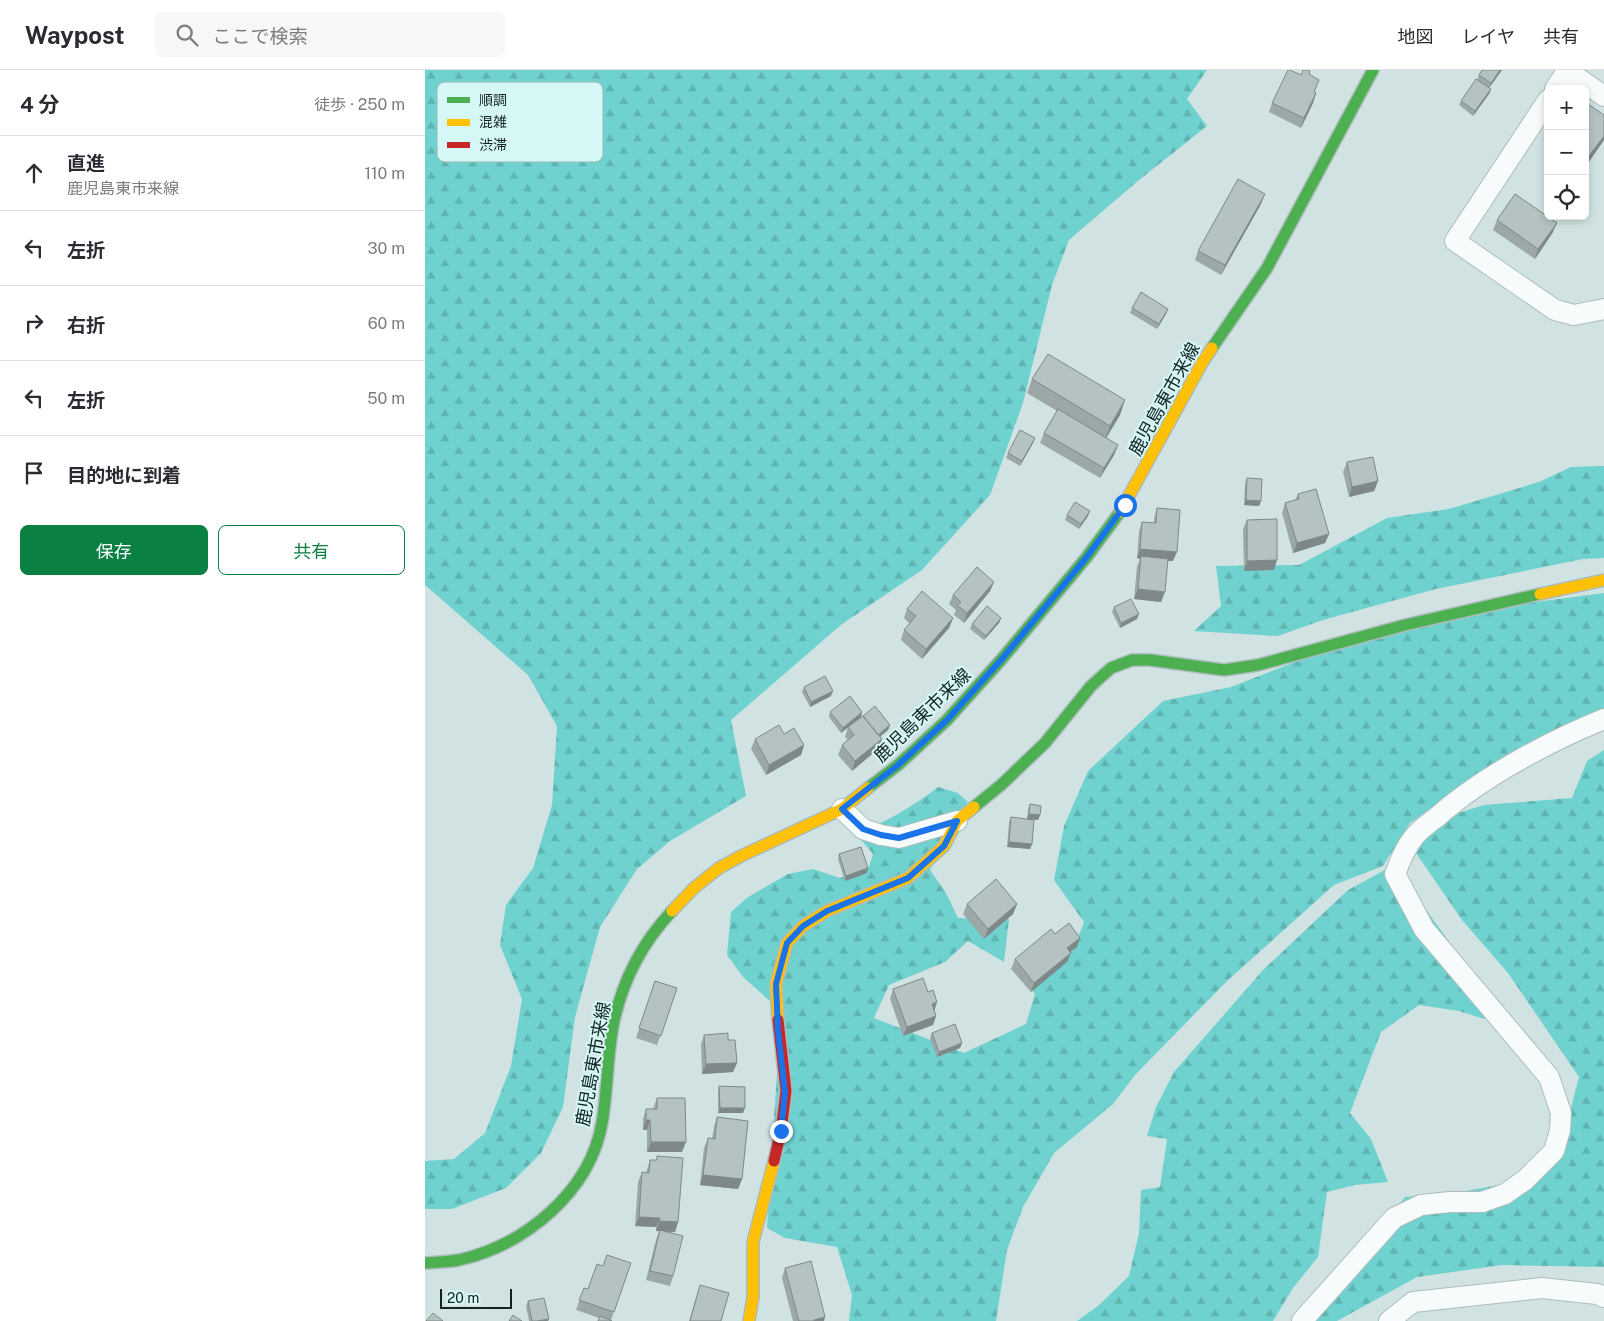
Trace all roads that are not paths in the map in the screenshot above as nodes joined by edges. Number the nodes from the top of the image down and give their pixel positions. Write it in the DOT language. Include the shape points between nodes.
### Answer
graph roads {
  1 [pos="1373,70"];
  2 [pos="1566,70"];
  3 [pos="1557,85"];
  4 [pos="1604,96"];
  5 [pos="1544,106"];
  6 [pos="1604,309"];
  7 [pos="1604,580"];
  8 [pos="1604,719"];
  9 [pos="842,809"];
  10 [pos="957,821"];
  11 [pos="425,1263"];
  12 [pos="1604,1297"];
  13 [pos="749,1321"];
  14 [pos="1302,1321"];
  15 [pos="1389,1321"];
  1 -- 9 [label="main road, 鹿児島東市来線" via="1267,268 1202,363 1125,505 1086,558 947,720 898,765"];
  2 -- 3 [label="street"];
  2 -- 4 [label="street"];
  5 -- 6 [label="street" via="1455,241 1555,310 1574,315"];
  7 -- 10 [label="main road" via="1405,625 1258,666 1224,670 1132,660 1111,668 1091,686 1045,743"];
  8 -- 14 [label="street" via="1535,752 1453,803 1415,835 1395,874 1424,929 1549,1077 1561,1113 1554,1151 1525,1180 1505,1194 1482,1202 1421,1205 1394,1218"];
  9 -- 10 [label="street" via="863,829 899,838"];
  9 -- 11 [label="main road, 鹿児島東市来線" via="719,868 693,888 656,928 639,954 615,1021 602,1124 592,1156 555,1208 523,1234 487,1251 458,1260"];
  10 -- 13 [label="main road" via="944,846 908,878 827,911 803,926 787,943 776,984 785,1092 781,1131 753,1242 753,1297"];
  12 -- 15 [label="street" via="1542,1288 1413,1302"];
}
